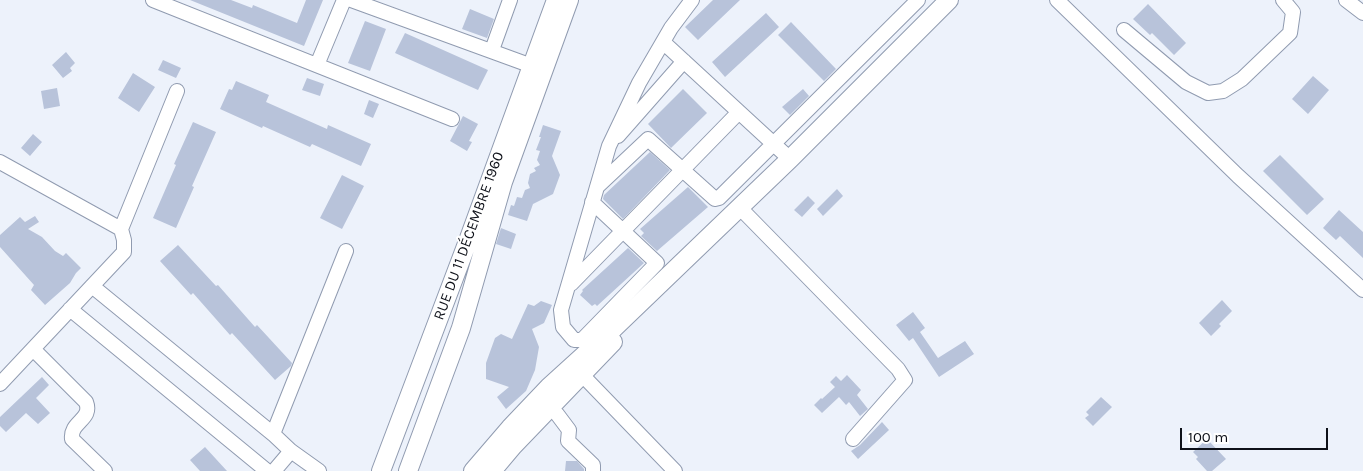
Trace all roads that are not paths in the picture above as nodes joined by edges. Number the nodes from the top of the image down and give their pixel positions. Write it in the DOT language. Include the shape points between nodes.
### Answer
graph roads {
  1 [pos="153,0"];
  2 [pos="344,0"];
  3 [pos="350,0"];
  4 [pos="510,0"];
  5 [pos="556,0"];
  6 [pos="569,0"];
  7 [pos="692,0"];
  8 [pos="918,0"];
  9 [pos="949,0"];
  10 [pos="958,0"];
  11 [pos="1057,0"];
  12 [pos="1283,0"];
  13 [pos="1346,0"];
  14 [pos="1363,13"];
  15 [pos="1124,30"];
  16 [pos="663,42"];
  17 [pos="492,50"];
  18 [pos="684,61"];
  19 [pos="317,65"];
  20 [pos="532,66"];
  21 [pos="177,92"];
  22 [pos="738,112"];
  23 [pos="452,120"];
  24 [pos="773,144"];
  25 [pos="609,146"];
  26 [pos="790,159"];
  27 [pos="0,162"];
  28 [pos="682,170"];
  29 [pos="597,187"];
  30 [pos="592,202"];
  31 [pos="744,214"];
  32 [pos="121,229"];
  33 [pos="622,230"];
  34 [pos="477,242"];
  35 [pos="346,251"];
  36 [pos="92,286"];
  37 [pos="568,286"];
  38 [pos="1363,290"];
  39 [pos="70,309"];
  40 [pos="622,328"];
  41 [pos="33,349"];
  42 [pos="588,381"];
  43 [pos="0,384"];
  44 [pos="557,414"];
  45 [pos="273,434"];
  46 [pos="853,439"];
  47 [pos="291,451"];
  48 [pos="414,454"];
  49 [pos="105,471"];
  50 [pos="267,471"];
  51 [pos="274,471"];
  52 [pos="319,471"];
  53 [pos="381,471"];
  54 [pos="390,471"];
  55 [pos="398,471"];
  56 [pos="408,471"];
  57 [pos="418,471"];
  58 [pos="473,471"];
  59 [pos="485,471"];
  60 [pos="492,471"];
  61 [pos="507,471"];
  62 [pos="593,471"];
  63 [pos="675,471"];
  1 -- 19 [label="lane"];
  2 -- 19 [label="lane"];
  3 -- 17 [label="lane"];
  4 -- 17 [label="lane"];
  5 -- 20 [label="main road, RUE DU 11 DÉCEMBRE 1960"];
  6 -- 34 [label="main road, RUE DU 11 DÉCEMBRE 1960" via="503,182"];
  7 -- 16 [label="lane"];
  8 -- 24 [label="lane"];
  9 -- 26 [label="main road"];
  10 -- 31 [label="main road"];
  11 -- 38 [label="lane" via="1238,176"];
  12 -- 15 [label="lane" via="1293,12 1290,33 1242,79 1223,91 1208,94 1186,82"];
  13 -- 14 [label="lane"];
  16 -- 18 [label="lane"];
  16 -- 25 [label="lane" via="638,83"];
  17 -- 20 [label="lane"];
  18 -- 22 [label="lane"];
  18 -- 25 [label="lane"];
  19 -- 23 [label="lane"];
  20 -- 34 [label="main road, RUE DU 11 DÉCEMBRE 1960"];
  21 -- 32 [label="lane"];
  22 -- 24 [label="lane"];
  22 -- 28 [label="lane"];
  24 -- 26 [label="lane"];
  24 -- 28 [label="lane" via="719,198 715,199"];
  25 -- 29 [label="lane"];
  26 -- 40 [label="main road"];
  27 -- 32 [label="lane"];
  28 -- 29 [label="lane" via="648,139"];
  28 -- 33 [label="lane"];
  29 -- 30 [label="lane"];
  30 -- 33 [label="lane"];
  30 -- 37 [label="lane"];
  31 -- 40 [label="main road"];
  31 -- 46 [label="lane" via="898,369 905,380"];
  32 -- 36 [label="lane" via="124,252"];
  33 -- 37 [label="lane"];
  33 -- 37 [label="lane" via="657,263 582,340 574,340 563,327 561,310"];
  34 -- 48 [label="main road, RUE DU 11 DÉCEMBRE 1960" via="461,328"];
  34 -- 53 [label="main road, RUE DU 11 DÉCEMBRE 1960"];
  34 -- 54 [label="main road" via="468,253 465,271"];
  34 -- 55 [label="main road" via="472,266"];
  35 -- 45 [label="lane"];
  36 -- 39 [label="lane"];
  36 -- 45 [label="lane"];
  39 -- 41 [label="lane"];
  39 -- 50 [label="lane"];
  40 -- 42 [label="main road" via="608,358"];
  40 -- 58 [label="main road" via="549,387"];
  40 -- 59 [label="main road"];
  40 -- 60 [label="main road" via="604,352"];
  41 -- 43 [label="lane"];
  41 -- 49 [label="lane" via="86,402 87,414 74,427 72,439"];
  42 -- 44 [label="main road"];
  42 -- 63 [label="lane"];
  44 -- 61 [label="main road"];
  44 -- 62 [label="lane" via="569,430 568,441 593,465"];
  45 -- 47 [label="lane"];
  47 -- 51 [label="lane"];
  47 -- 52 [label="lane"];
  48 -- 56 [label="main road, RUE DU 11 DÉCEMBRE 1960"];
  48 -- 57 [label="main road"];
}
